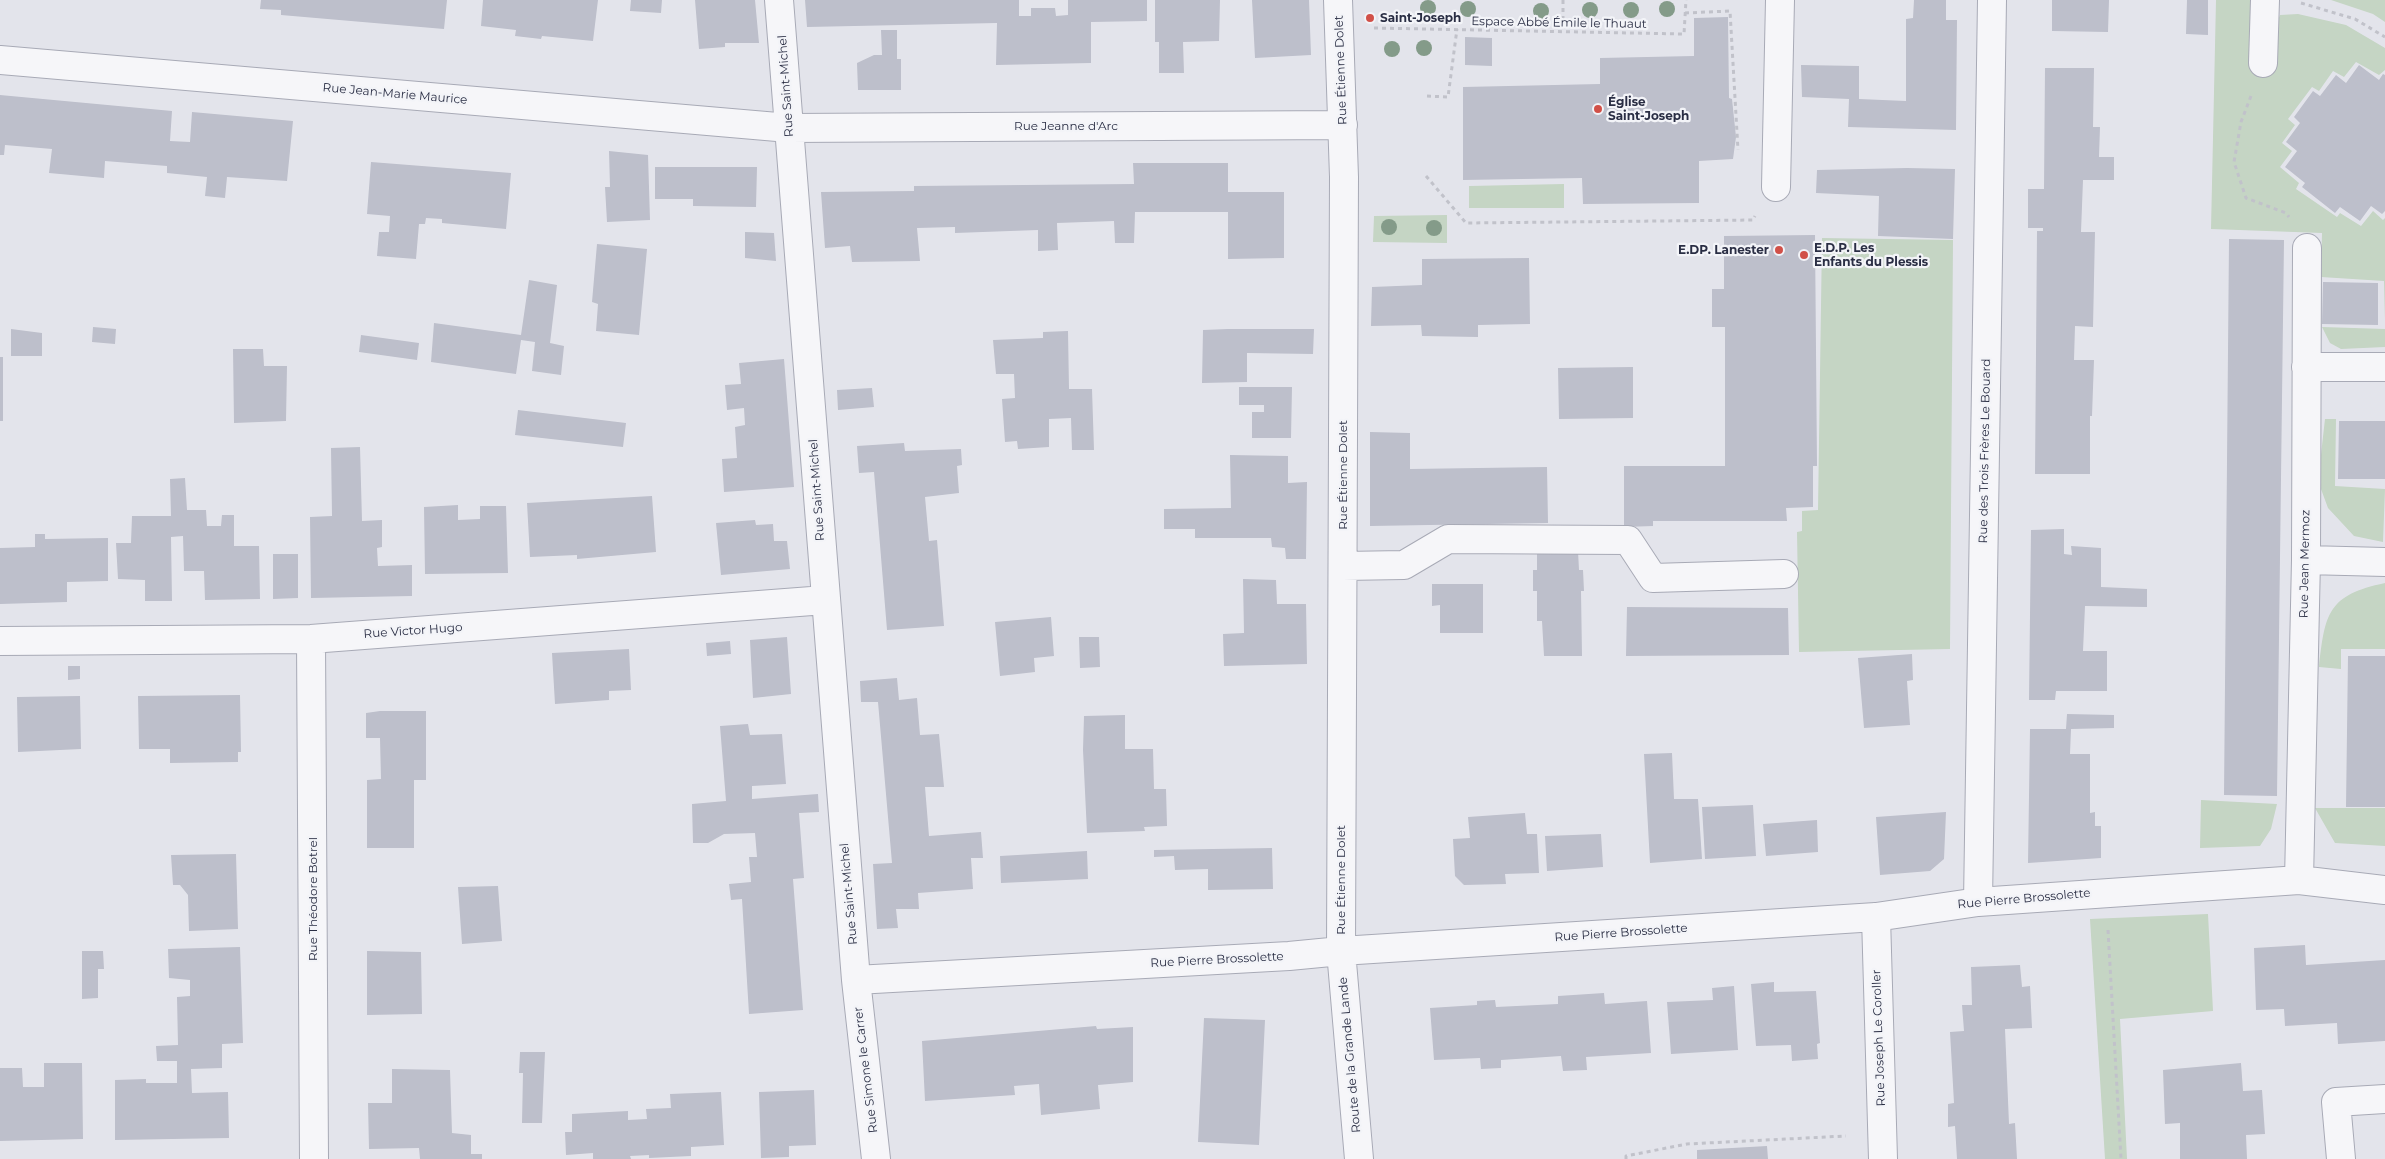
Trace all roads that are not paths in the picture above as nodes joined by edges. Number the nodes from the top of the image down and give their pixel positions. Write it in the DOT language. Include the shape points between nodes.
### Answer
graph roads {
  1 [pos="780,0"];
  2 [pos="1338,0"];
  3 [pos="1780,0"];
  4 [pos="1992,0"];
  5 [pos="2265,0"];
  6 [pos="0,60"];
  7 [pos="2263,63"];
  8 [pos="1343,125"];
  9 [pos="789,128"];
  10 [pos="1776,187"];
  11 [pos="2307,248"];
  12 [pos="2306,367"];
  13 [pos="2385,367"];
  14 [pos="2306,560"];
  15 [pos="2385,562"];
  16 [pos="1343,566"];
  17 [pos="1784,574"];
  18 [pos="826,600"];
  19 [pos="311,639"];
  20 [pos="0,641"];
  21 [pos="2299,880"];
  22 [pos="2385,890"];
  23 [pos="1978,902"];
  24 [pos="1876,917"];
  25 [pos="1340,950"];
  26 [pos="856,980"];
  27 [pos="2385,1099"];
  28 [pos="1883,1146"];
  29 [pos="314,1159"];
  30 [pos="876,1159"];
  31 [pos="1359,1159"];
  32 [pos="2341,1159"];
  1 -- 9 [label="street, Rue Saint-Michel"];
  2 -- 8 [label="street, Rue Étienne Dolet"];
  3 -- 10 [label="street"];
  4 -- 23 [label="street, Rue des Trois Frères Le Bouard"];
  5 -- 7 [label="street"];
  6 -- 9 [label="street, Rue Jean-Marie Maurice"];
  8 -- 9 [label="street, Rue Jeanne d'Arc"];
  8 -- 16 [label="street, Rue Étienne Dolet"];
  9 -- 18 [label="street, Rue Saint-Michel"];
  11 -- 12 [label="street, Rue Jean Mermoz"];
  12 -- 13 [label="street"];
  12 -- 14 [label="street, Rue Jean Mermoz"];
  14 -- 15 [label="street"];
  14 -- 21 [label="street, Rue Jean Mermoz"];
  16 -- 17 [label="street" via="1404,565 1448,540 1628,540 1653,578"];
  16 -- 25 [label="street, Rue Étienne Dolet"];
  18 -- 19 [label="street, Rue Victor Hugo"];
  18 -- 26 [label="street, Rue Saint-Michel"];
  19 -- 20 [label="street, Rue Victor Hugo"];
  19 -- 29 [label="street, Rue Théodore Botrel"];
  21 -- 22 [label="street, Rue Pierre Brossolette"];
  21 -- 23 [label="street, Rue Pierre Brossolette"];
  23 -- 24 [label="street, Rue Pierre Brossolette"];
  24 -- 25 [label="street, Rue Pierre Brossolette"];
  24 -- 28 [label="street, Rue Joseph Le Coroller"];
  25 -- 26 [label="street, Rue Pierre Brossolette" via="1279,957"];
  25 -- 31 [label="street, Route de la Grande Lande"];
  26 -- 30 [label="street, Rue Simone le Carrer"];
  27 -- 32 [label="street" via="2336,1102"];
}
